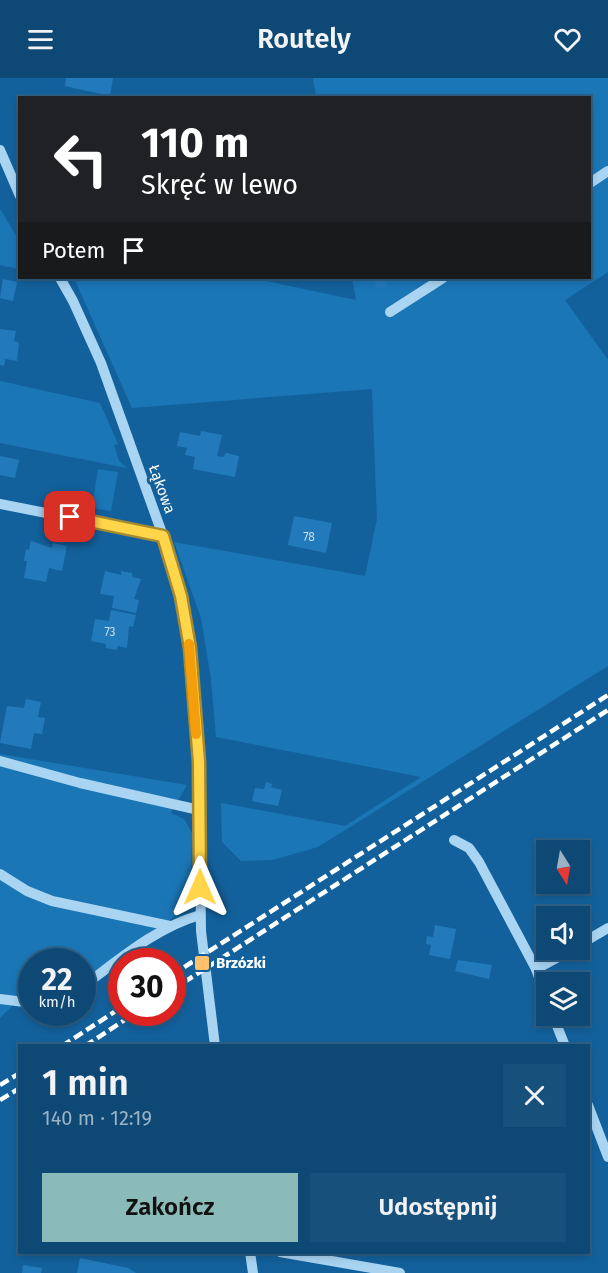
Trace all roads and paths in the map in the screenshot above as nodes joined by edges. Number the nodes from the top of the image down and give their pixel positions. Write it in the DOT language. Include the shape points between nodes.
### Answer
graph roads {
  1 [pos="0,150"];
  2 [pos="608,171"];
  3 [pos="591,182"];
  4 [pos="18,191"];
  5 [pos="61,279"];
  6 [pos="441,279"];
  7 [pos="390,312"];
  8 [pos="0,504"];
  9 [pos="163,536"];
  10 [pos="0,761"];
  11 [pos="199,810"];
  12 [pos="454,840"];
  13 [pos="0,874"];
  14 [pos="200,915"];
  15 [pos="170,926"];
  16 [pos="608,928"];
  17 [pos="590,939"];
  18 [pos="553,960"];
  19 [pos="536,969"];
  20 [pos="537,972"];
  21 [pos="96,977"];
  22 [pos="0,999"];
  23 [pos="18,1002"];
  24 [pos="557,1026"];
  25 [pos="215,1044"];
  26 [pos="564,1044"];
  27 [pos="590,1110"];
  28 [pos="608,1157"];
  29 [pos="250,1254"];
  30 [pos="291,1254"];
  31 [pos="254,1273"];
  32 [pos="400,1273"];
  1 -- 4 [label="street"];
  2 -- 3 [label="street"];
  5 -- 9 [label="street, Łąkowa" via="101,363"];
  6 -- 7 [label="street"];
  8 -- 9 [label="street"];
  9 -- 11 [label="street, Łąkowa" via="188,627"];
  10 -- 11 [label="street"];
  11 -- 14 [label="street, Łąkowa"];
  12 -- 19 [label="street" via="469,848 478,862"];
  13 -- 15 [label="street" via="52,901"];
  14 -- 15 [label="street"];
  14 -- 25 [label="street, Łąkowa"];
  15 -- 21 [label="street"];
  16 -- 17 [label="street"];
  18 -- 19 [label="street"];
  19 -- 20 [label="street"];
  22 -- 23 [label="street"];
  24 -- 26 [label="street"];
  27 -- 28 [label="street"];
  29 -- 31 [label="street"];
  30 -- 32 [label="street"];
}
